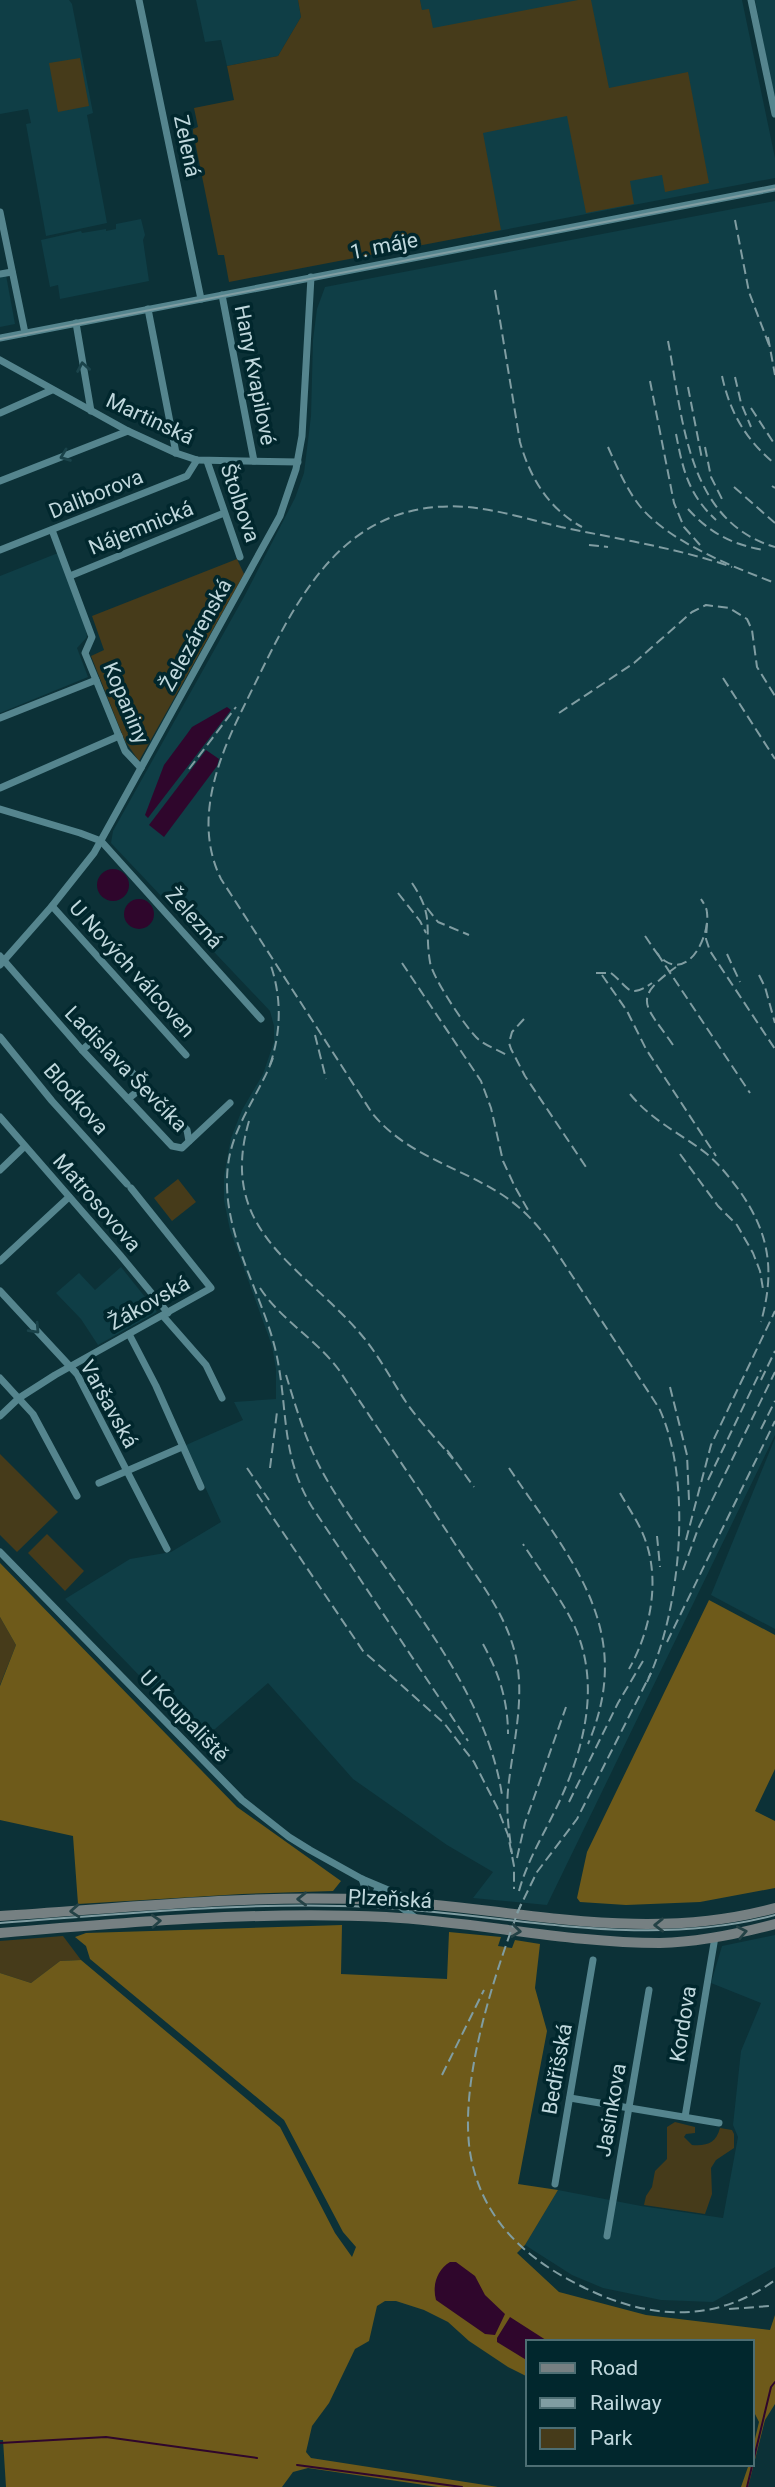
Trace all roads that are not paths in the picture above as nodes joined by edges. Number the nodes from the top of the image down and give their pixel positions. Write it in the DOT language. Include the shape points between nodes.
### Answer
graph roads {
  1 [pos="139,0"];
  2 [pos="751,0"];
  3 [pos="775,114"];
  4 [pos="775,188"];
  5 [pos="0,212"];
  6 [pos="12,272"];
  7 [pos="0,274"];
  8 [pos="311,278"];
  9 [pos="222,295"];
  10 [pos="201,299"];
  11 [pos="148,309"];
  12 [pos="75,323"];
  13 [pos="25,333"];
  14 [pos="0,338"];
  15 [pos="0,360"];
  16 [pos="52,390"];
  17 [pos="90,411"];
  18 [pos="0,413"];
  19 [pos="128,431"];
  20 [pos="176,453"];
  21 [pos="197,460"];
  22 [pos="207,460"];
  23 [pos="254,461"];
  24 [pos="298,462"];
  25 [pos="0,481"];
  26 [pos="224,513"];
  27 [pos="52,530"];
  28 [pos="0,550"];
  29 [pos="240,557"];
  30 [pos="71,576"];
  31 [pos="96,680"];
  32 [pos="0,718"];
  33 [pos="119,736"];
  34 [pos="141,768"];
  35 [pos="0,788"];
  36 [pos="0,809"];
  37 [pos="100,841"];
  38 [pos="52,906"];
  39 [pos="2,960"];
  40 [pos="261,1019"];
  41 [pos="0,1037"];
  42 [pos="82,1050"];
  43 [pos="186,1055"];
  44 [pos="144,1086"];
  45 [pos="128,1099"];
  46 [pos="230,1104"];
  47 [pos="0,1117"];
  48 [pos="189,1142"];
  49 [pos="24,1147"];
  50 [pos="0,1170"];
  51 [pos="69,1197"];
  52 [pos="0,1261"];
  53 [pos="211,1288"];
  54 [pos="0,1291"];
  55 [pos="166,1314"];
  56 [pos="129,1335"];
  57 [pos="70,1366"];
  58 [pos="0,1378"];
  59 [pos="19,1398"];
  60 [pos="222,1398"];
  61 [pos="0,1416"];
  62 [pos="182,1447"];
  63 [pos="126,1471"];
  64 [pos="100,1483"];
  65 [pos="201,1487"];
  66 [pos="77,1496"];
  67 [pos="167,1549"];
  68 [pos="0,1552"];
  69 [pos="362,1879"];
  70 [pos="361,1900"];
  71 [pos="395,1902"];
  72 [pos="420,1904"];
  73 [pos="775,1908"];
  74 [pos="0,1916"];
  75 [pos="417,1919"];
  76 [pos="775,1924"];
  77 [pos="0,1933"];
  78 [pos="715,1937"];
  79 [pos="593,1960"];
  80 [pos="649,1990"];
  81 [pos="570,2098"];
  82 [pos="629,2108"];
  83 [pos="685,2118"];
  84 [pos="719,2123"];
  85 [pos="555,2184"];
  86 [pos="607,2236"];
  1 -- 10 [label="street, Zelená"];
  2 -- 3 [label="street"];
  4 -- 8 [label="street, 1. máje"];
  5 -- 6 [label="street"];
  6 -- 7 [label="street"];
  6 -- 13 [label="street"];
  8 -- 9 [label="street, 1. máje"];
  8 -- 24 [label="street, Železárenská"];
  9 -- 10 [label="street, 1. máje"];
  9 -- 23 [label="street, Hany Kvapilové"];
  10 -- 11 [label="street, 1. máje"];
  11 -- 12 [label="street, 1. máje"];
  11 -- 20 [label="street"];
  12 -- 13 [label="street, 1. máje"];
  17 -- 12 [label="street, one-way"];
  13 -- 14 [label="street, 1. máje"];
  15 -- 16 [label="street, Martinská"];
  16 -- 17 [label="street, Martinská"];
  16 -- 18 [label="street"];
  17 -- 19 [label="street, Martinská"];
  19 -- 20 [label="street, Martinská"];
  19 -- 25 [label="street, one-way"];
  20 -- 21 [label="street, Martinská"];
  21 -- 22 [label="street, Martinská"];
  21 -- 27 [label="street, Daliborova" via="187,476"];
  22 -- 23 [label="street, Martinská"];
  22 -- 26 [label="street, Štolbova"];
  23 -- 24 [label="street, Martinská"];
  24 -- 34 [label="street, Železárenská" via="267,544"];
  26 -- 29 [label="street, Štolbova"];
  26 -- 30 [label="street, Nájemnická"];
  27 -- 28 [label="street, Daliborova"];
  27 -- 30 [label="street, Kopaniny"];
  30 -- 31 [label="street, Kopaniny" via="92,638 85,653"];
  31 -- 32 [label="street"];
  31 -- 33 [label="street, Kopaniny"];
  33 -- 34 [label="street, Kopaniny" via="127,754"];
  33 -- 35 [label="street"];
  34 -- 37 [label="street, Železárenská"];
  36 -- 37 [label="street"];
  37 -- 38 [label="street, Železárenská"];
  37 -- 40 [label="street, Železná"];
  38 -- 39 [label="street, Železárenská"];
  38 -- 43 [label="street, U Nových válcoven"];
  39 -- 42 [label="street, Ladislava Ševčíka"];
  41 -- 53 [label="street, Blodkova"];
  42 -- 44 [label="street" via="98,1038"];
  42 -- 45 [label="street, Ladislava Ševčíka"];
  44 -- 45 [label="street"];
  44 -- 48 [label="street" via="187,1130"];
  45 -- 48 [label="street, Ladislava Ševčíka" via="172,1146 181,1148"];
  46 -- 48 [label="street, Ladislava Ševčíka"];
  47 -- 49 [label="street, Matrosovova"];
  49 -- 50 [label="street"];
  49 -- 51 [label="street, Matrosovova"];
  51 -- 52 [label="street"];
  51 -- 55 [label="street, Matrosovova"];
  53 -- 55 [label="street, Žákovská"];
  54 -- 57 [label="street, Varšavská, one-way"];
  55 -- 56 [label="street, Žákovská"];
  55 -- 60 [label="street, Matrosovova" via="206,1365"];
  56 -- 57 [label="street, Žákovská"];
  56 -- 62 [label="street"];
  57 -- 59 [label="street, Žákovská"];
  57 -- 63 [label="street, Varšavská"];
  58 -- 59 [label="street"];
  59 -- 61 [label="street, Žákovská"];
  59 -- 66 [label="street" via="33,1414"];
  62 -- 63 [label="street"];
  62 -- 65 [label="street"];
  63 -- 64 [label="street"];
  63 -- 67 [label="street, Varšavská"];
  68 -- 69 [label="street, U Koupaliště" via="242,1800 289,1837"];
  69 -- 70 [label="street" via="366,1891"];
  69 -- 71 [label="street, U Koupaliště"];
  69 -- 72 [label="street, U Koupaliště"];
  70 -- 71 [label="main road, Plzeňská"];
  70 -- 74 [label="main road, Plzeňská, one-way" via="259,1900"];
  71 -- 72 [label="main road, Plzeňská"];
  71 -- 75 [label="street, U Koupaliště"];
  73 -- 72 [label="main road, Plzeňská, one-way" via="714,1922 662,1926 598,1924"];
  77 -- 75 [label="main road, Plzeňská, one-way" via="259,1915"];
  75 -- 78 [label="main road, Plzeňská, one-way" via="662,1943"];
  78 -- 76 [label="main road, Plzeňská, one-way"];
  78 -- 83 [label="street, Kordova"];
  79 -- 81 [label="street, Bedřišská"];
  80 -- 82 [label="street, Jasinkova"];
  81 -- 82 [label="street"];
  81 -- 85 [label="street, Bedřišská"];
  82 -- 83 [label="street"];
  82 -- 86 [label="street, Jasinkova"];
  83 -- 84 [label="street"];
}
